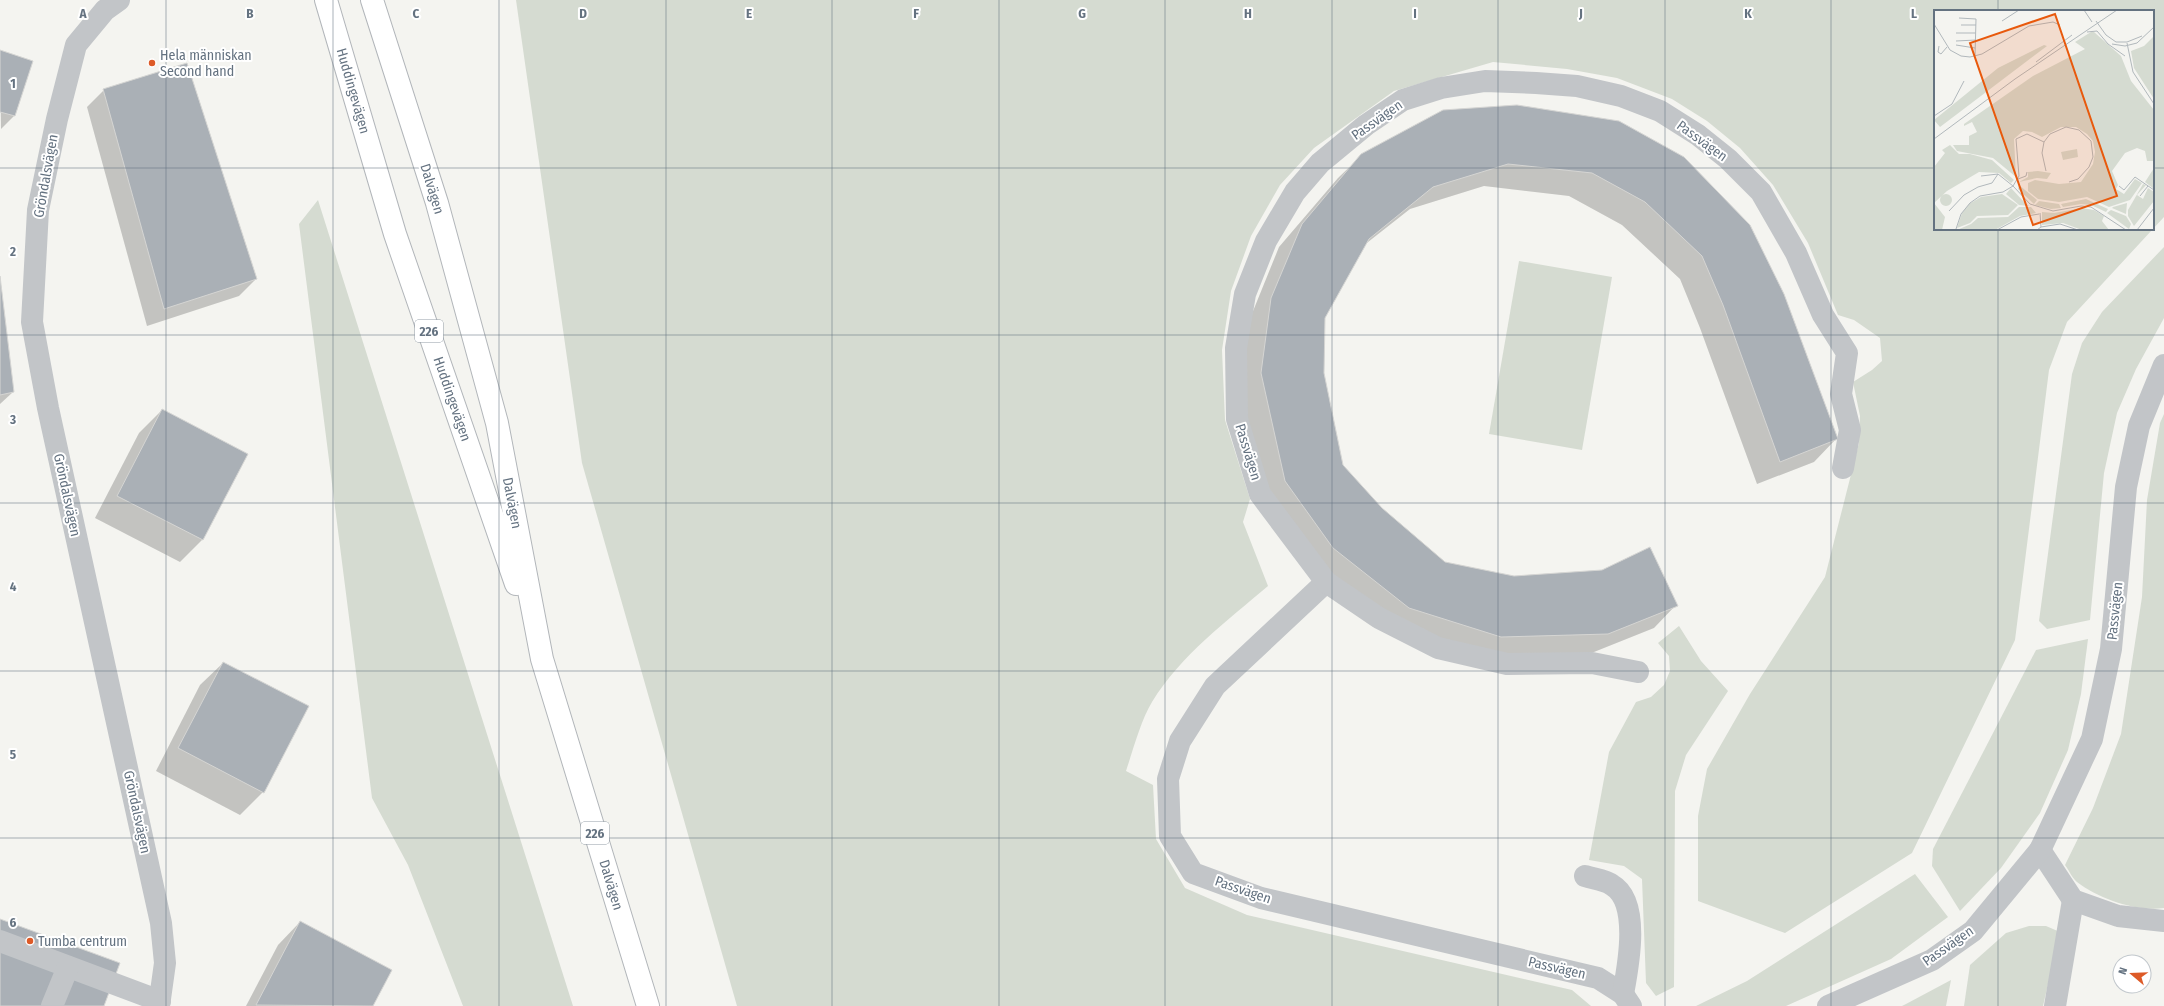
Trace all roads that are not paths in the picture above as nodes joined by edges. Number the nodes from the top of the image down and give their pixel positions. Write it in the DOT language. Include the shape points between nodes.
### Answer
graph roads {
  1 [pos="119,0"];
  2 [pos="326,0"];
  3 [pos="372,0"];
  4 [pos="388,0"];
  5 [pos="437,202"];
  6 [pos="2164,365"];
  7 [pos="1843,468"];
  8 [pos="1326,582"];
  9 [pos="542,659"];
  10 [pos="1638,672"];
  11 [pos="2040,850"];
  12 [pos="1586,876"];
  13 [pos="2073,900"];
  14 [pos="2164,921"];
  15 [pos="0,941"];
  16 [pos="68,967"];
  17 [pos="1627,1000"];
  18 [pos="160,1003"];
  19 [pos="52,1006"];
  20 [pos="648,1006"];
  21 [pos="1828,1006"];
  22 [pos="2055,1006"];
  1 -- 18 [label="street, Gröndalsvägen" via="105,10 76,45 56,119 38,210 32,322 50,416 161,923 165,963"];
  2 -- 9 [label="main road, Huddingevägen / 226" via="395,234"];
  3 -- 5 [label="main road, Dalvägen / 226"];
  4 -- 5 [label="main road"];
  5 -- 9 [label="main road, Dalvägen / 226" via="497,423"];
  6 -- 11 [label="street, Passvägen" via="2139,426 2126,487 2111,649 2092,739"];
  7 -- 8 [label="street, Passvägen" via="1850,430 1841,394 1847,353 1823,315 1796,253 1762,192 1698,135 1660,111 1621,96 1577,86 1536,83 1485,81 1441,88 1403,100 1366,125 1320,163 1296,192 1266,241 1248,288 1236,348 1237,419 1260,494"];
  8 -- 10 [label="street, Passvägen" via="1379,618 1438,648 1507,664 1592,663"];
  8 -- 17 [label="street, Passvägen" via="1215,686 1180,741 1168,778 1170,836 1193,873 1261,898 1598,978"];
  9 -- 20 [label="main road, Dalvägen / 226"];
  11 -- 13 [label="street"];
  11 -- 21 [label="street, Passvägen" via="1973,931 1932,960"];
  12 -- 17 [label="street" via="1612,885 1624,896 1629,916"];
  13 -- 14 [label="street" via="2118,916"];
  13 -- 22 [label="street"];
  15 -- 16 [label="street"];
  16 -- 18 [label="street"];
  16 -- 19 [label="street"];
}
